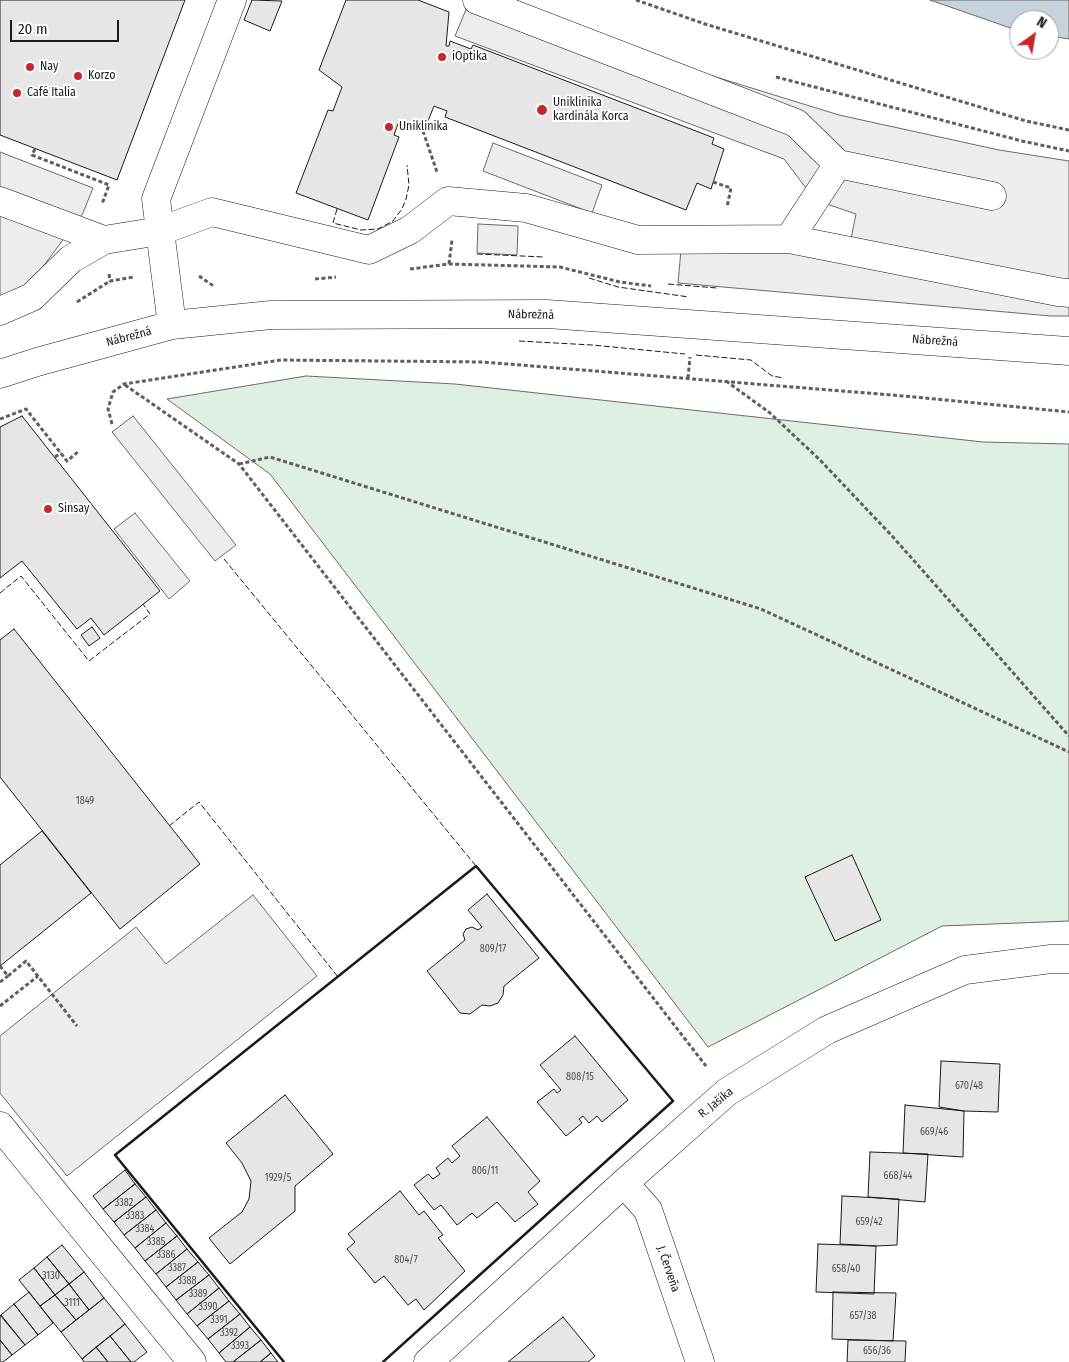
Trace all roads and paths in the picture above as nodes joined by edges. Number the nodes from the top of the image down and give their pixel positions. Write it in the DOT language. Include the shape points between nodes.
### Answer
graph roads {
  1 [pos="232,0"];
  2 [pos="477,0"];
  3 [pos="636,0"];
  4 [pos="774,77"];
  5 [pos="1069,130"];
  6 [pos="35,148"];
  7 [pos="1069,151"];
  8 [pos="838,164"];
  9 [pos="102,182"];
  10 [pos="713,182"];
  11 [pos="731,188"];
  12 [pos="992,196"];
  13 [pos="0,201"];
  14 [pos="160,231"];
  15 [pos="789,239"];
  16 [pos="104,240"];
  17 [pos="1069,292"];
  18 [pos="0,311"];
  19 [pos="172,325"];
  20 [pos="1069,351"];
  21 [pos="690,354"];
  22 [pos="0,374"];
  23 [pos="688,378"];
  24 [pos="726,381"];
  25 [pos="124,384"];
  26 [pos="1069,412"];
  27 [pos="0,419"];
  28 [pos="112,424"];
  29 [pos="79,451"];
  30 [pos="61,453"];
  31 [pos="55,458"];
  32 [pos="240,464"];
  33 [pos="1069,736"];
  34 [pos="1069,752"];
  35 [pos="1069,959"];
  36 [pos="0,966"];
  37 [pos="8,976"];
  38 [pos="38,976"];
  39 [pos="0,982"];
  40 [pos="0,1006"];
  41 [pos="77,1026"];
  42 [pos="727,1092"];
  43 [pos="0,1126"];
  44 [pos="624,1183"];
  45 [pos="192,1362"];
  46 [pos="428,1362"];
  47 [pos="700,1362"];
  1 -- 14 [label="street" via="156,199"];
  2 -- 8 [label="street" via="796,123"];
  3 -- 5 [label="path" via="704,24 1017,118"];
  4 -- 7 [label="path"];
  6 -- 9 [label="path" via="32,155"];
  8 -- 12 [label="street"];
  8 -- 15 [label="street"];
  10 -- 11 [label="path"];
  13 -- 16 [label="street"];
  14 -- 15 [label="street" via="212,212 369,250 410,230 448,201 526,208 638,240"];
  14 -- 16 [label="street"];
  14 -- 19 [label="street"];
  15 -- 17 [label="street"];
  16 -- 18 [label="street" via="71,259 32,297"];
  19 -- 20 [label="street, Nábrežná" via="271,315 547,314"];
  19 -- 22 [label="street, Nábrežná"];
  21 -- 23 [label="path"];
  23 -- 24 [label="path"];
  23 -- 25 [label="path" via="483,362 281,360"];
  24 -- 26 [label="path"];
  24 -- 33 [label="path" via="770,413 820,460 893,537"];
  25 -- 28 [label="path" via="113,392 108,409"];
  25 -- 32 [label="path"];
  27 -- 30 [label="path" via="26,410"];
  29 -- 30 [label="path" via="67,461"];
  30 -- 31 [label="path"];
  32 -- 34 [label="path" via="270,457 761,609"];
  32 -- 42 [label="path"];
  35 -- 42 [label="street, R. Jašíka" via="965,970 827,1030"];
  36 -- 37 [label="path"];
  37 -- 38 [label="path" via="26,961"];
  37 -- 39 [label="path"];
  38 -- 40 [label="path"];
  38 -- 41 [label="path"];
  42 -- 44 [label="street, R. Jašíka"];
  43 -- 45 [label="street"];
  44 -- 46 [label="street, R. Jašíka"];
  44 -- 47 [label="street, J. Červeňa" via="648,1210"];
}
